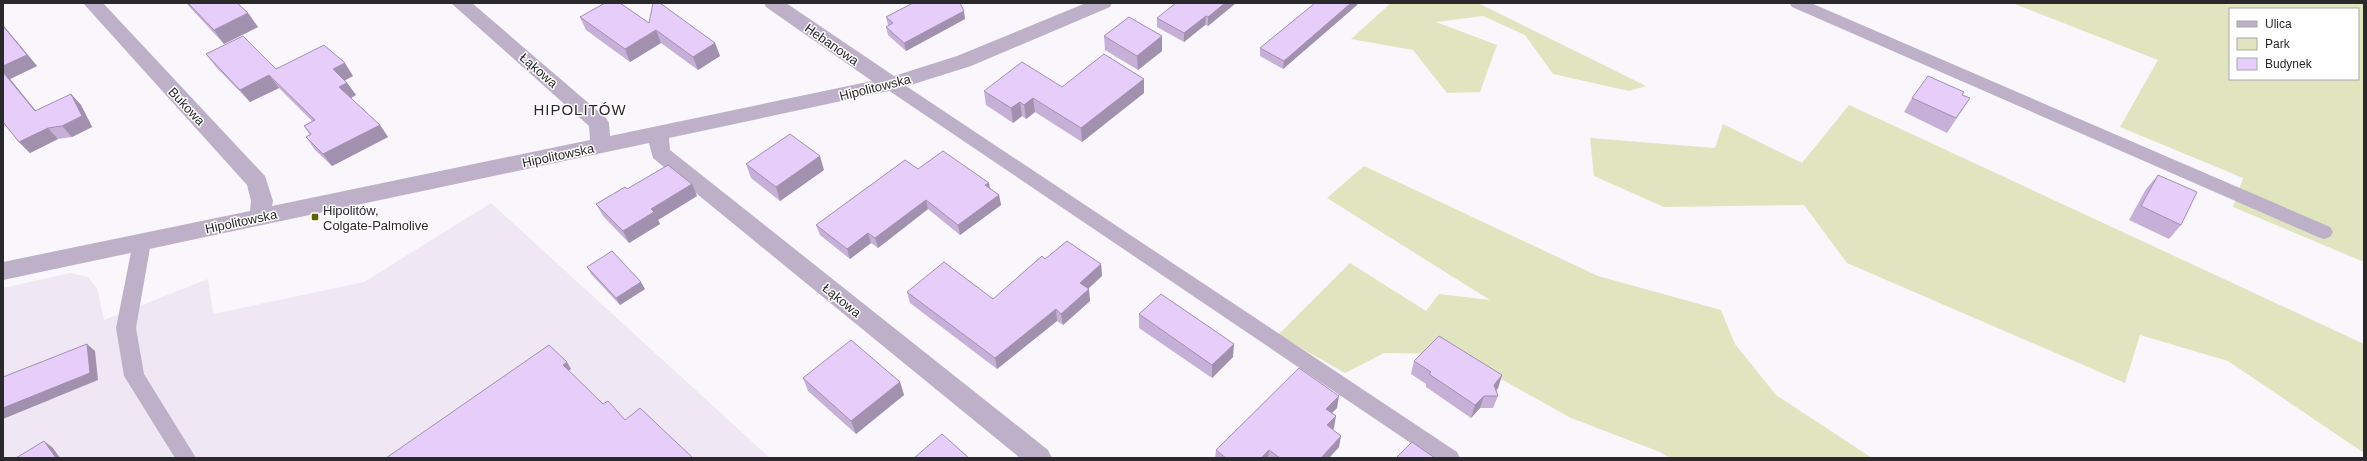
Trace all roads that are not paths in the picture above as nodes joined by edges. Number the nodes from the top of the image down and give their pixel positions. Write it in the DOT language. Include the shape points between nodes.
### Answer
graph roads {
  1 [pos="92,3"];
  2 [pos="460,3"];
  3 [pos="774,3"];
  4 [pos="1103,3"];
  5 [pos="1797,3"];
  6 [pos="891,84"];
  7 [pos="658,134"];
  8 [pos="601,146"];
  9 [pos="260,217"];
  10 [pos="2324,232"];
  11 [pos="142,242"];
  12 [pos="3,271"];
  13 [pos="186,458"];
  14 [pos="1039,458"];
  15 [pos="1450,458"];
  1 -- 9 [label="street, Bukowa" via="257,182 262,201"];
  2 -- 8 [label="street, Łąkowa" via="599,123"];
  3 -- 6 [label="street, Hebanowa"];
  4 -- 6 [label="street, Hipolitowska" via="964,61"];
  5 -- 10 [label="lane"];
  6 -- 7 [label="street, Hipolitowska"];
  6 -- 15 [label="lane"];
  7 -- 8 [label="street, Hipolitowska"];
  7 -- 14 [label="street, Łąkowa" via="660,153"];
  8 -- 9 [label="street, Hipolitowska"];
  9 -- 11 [label="street, Hipolitowska"];
  11 -- 12 [label="street, Hipolitowska"];
  11 -- 13 [label="lane" via="126,328 134,376"];
}
